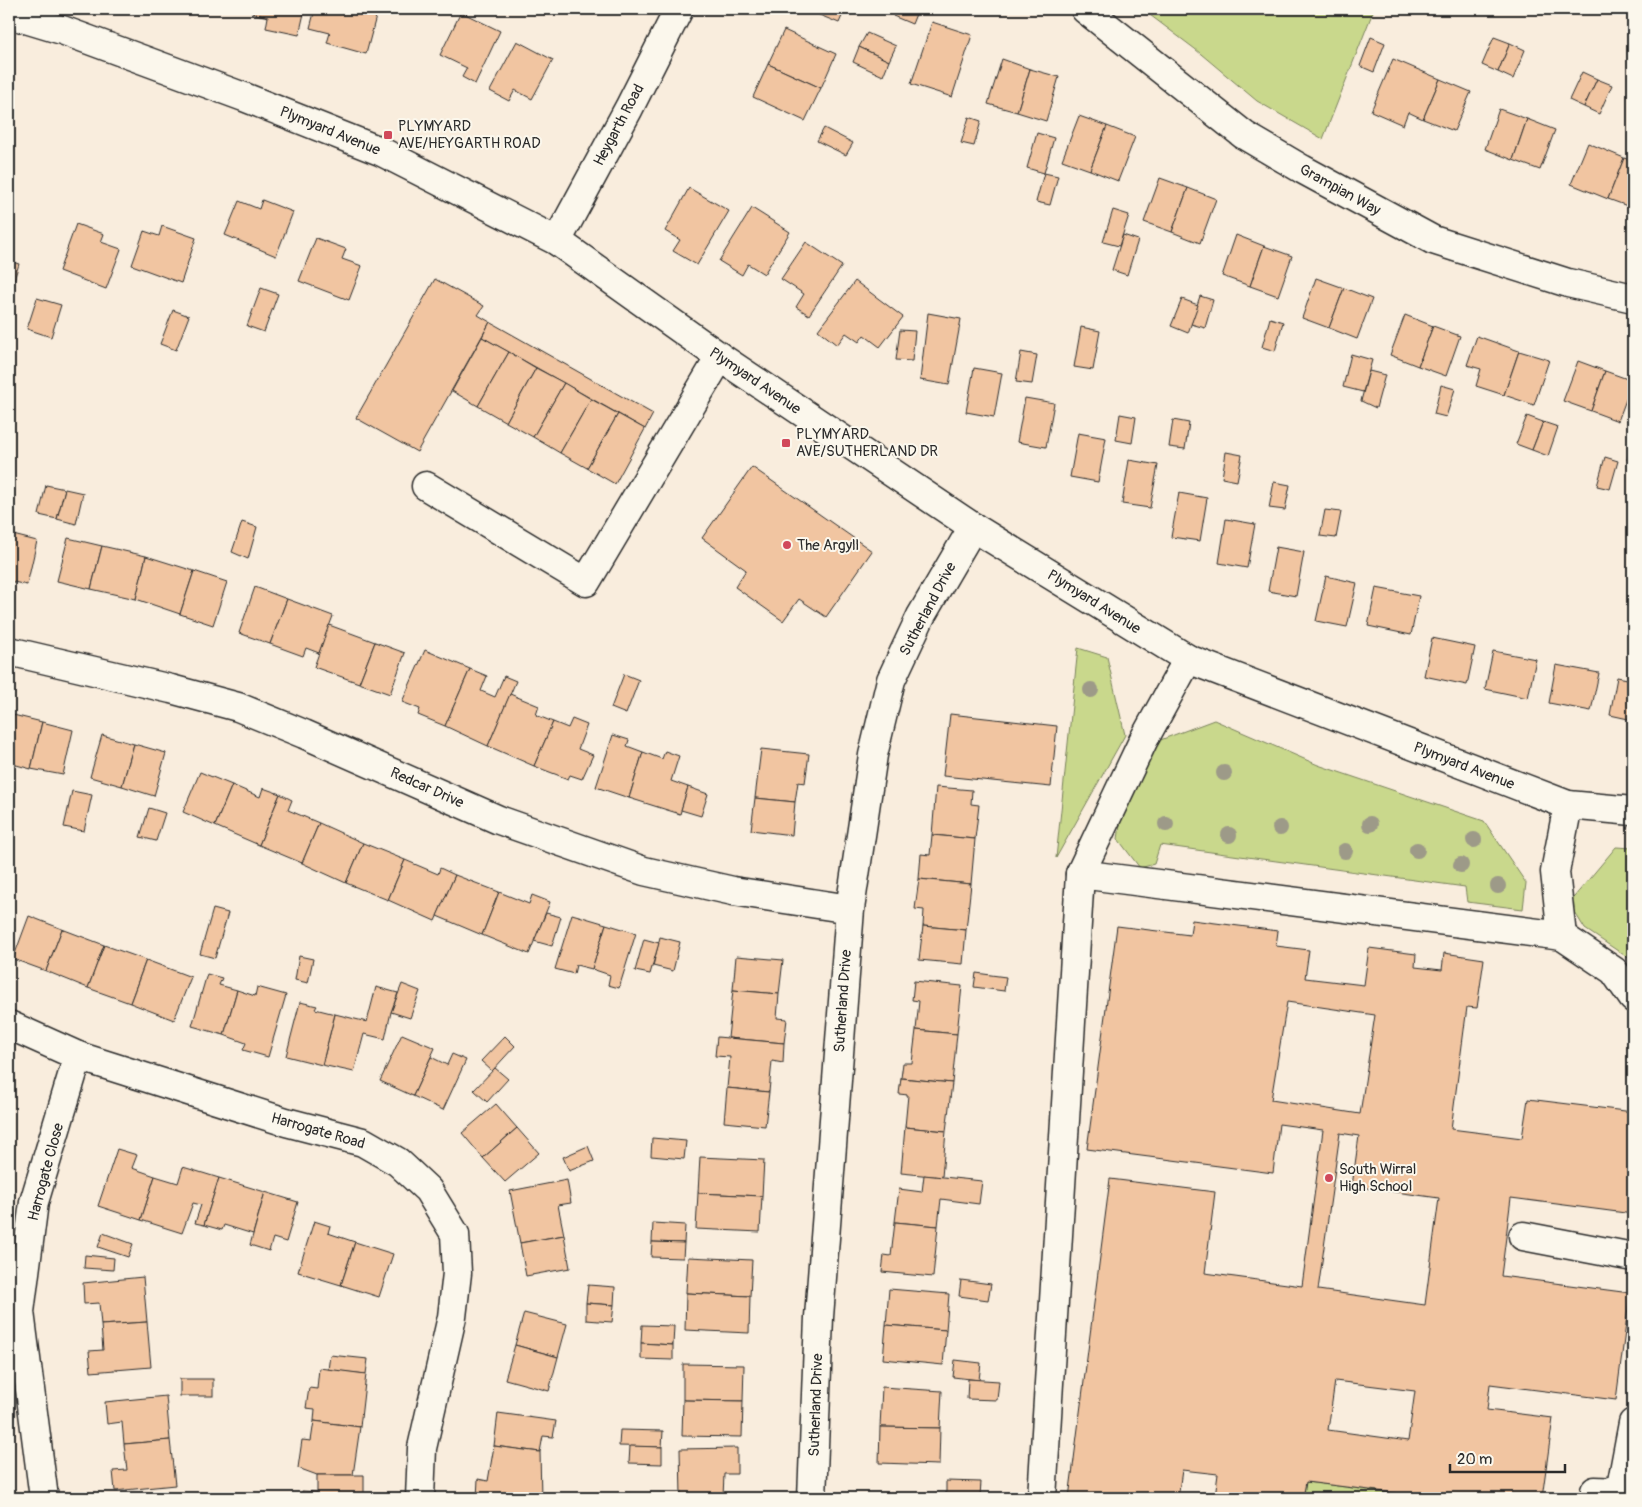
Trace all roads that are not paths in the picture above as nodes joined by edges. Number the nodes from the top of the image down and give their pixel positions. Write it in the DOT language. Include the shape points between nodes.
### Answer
graph roads {
  1 [pos="678,9"];
  2 [pos="1085,9"];
  3 [pos="9,14"];
  4 [pos="556,241"];
  5 [pos="1633,298"];
  6 [pos="720,357"];
  7 [pos="426,486"];
  8 [pos="973,527"];
  9 [pos="9,650"];
  10 [pos="1188,660"];
  11 [pos="1568,805"];
  12 [pos="1633,811"];
  13 [pos="1080,874"];
  14 [pos="850,909"];
  15 [pos="1562,936"];
  16 [pos="1633,998"];
  17 [pos="9,1025"];
  18 [pos="78,1056"];
  19 [pos="1523,1236"];
  20 [pos="1633,1257"];
  21 [pos="1633,1423"];
  22 [pos="1595,1491"];
  23 [pos="44,1498"];
  24 [pos="420,1498"];
  25 [pos="812,1498"];
  26 [pos="1042,1498"];
  1 -- 4 [label="street, Heygarth Road" via="629,108"];
  2 -- 5 [label="street, Grampian Way" via="1244,135 1433,240 1568,282"];
  3 -- 4 [label="street, Plymyard Avenue" via="62,30 380,151"];
  4 -- 6 [label="street, Plymyard Avenue"];
  6 -- 7 [label="street" via="586,582"];
  6 -- 8 [label="street, Plymyard Avenue"];
  8 -- 10 [label="street, Plymyard Avenue"];
  8 -- 14 [label="street, Sutherland Drive" via="921,616 891,680 873,755"];
  9 -- 14 [label="street, Redcar Drive" via="238,707 500,820 644,871 733,890"];
  10 -- 11 [label="street, Plymyard Avenue"];
  10 -- 13 [label="street" via="1143,741"];
  11 -- 12 [label="street, Plymyard Avenue"];
  11 -- 15 [label="street" via="1555,872"];
  13 -- 15 [label="street"];
  13 -- 26 [label="street"];
  14 -- 25 [label="street, Sutherland Drive" via="819,1317"];
  15 -- 16 [label="street" via="1614,971"];
  17 -- 18 [label="street, Harrogate Road"];
  18 -- 23 [label="street, Harrogate Close" via="34,1202 20,1312"];
  18 -- 24 [label="street, Harrogate Road" via="286,1122 363,1142 398,1162 428,1190 455,1234 457,1273 452,1317 422,1448"];
  19 -- 20 [label="street"];
  21 -- 22 [label="street" via="1620,1492"];
}
